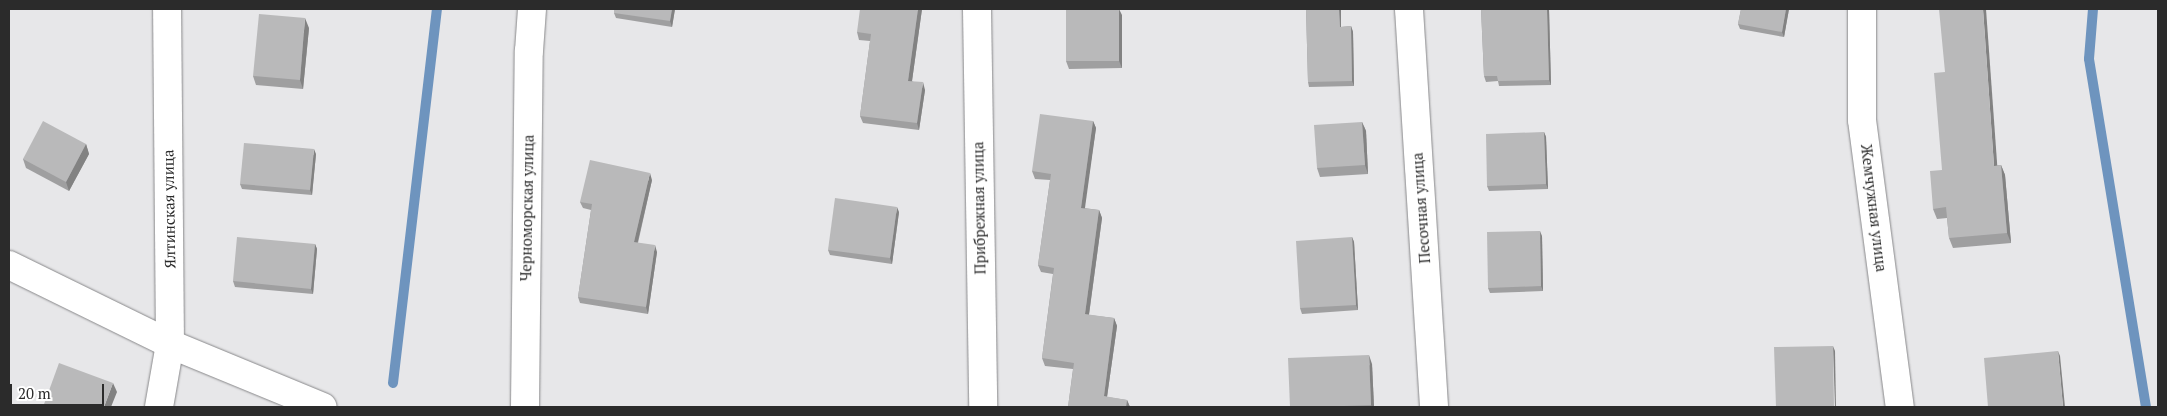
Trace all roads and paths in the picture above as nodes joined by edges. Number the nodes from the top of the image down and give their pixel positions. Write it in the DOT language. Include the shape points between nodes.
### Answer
graph roads {
  1 [pos="167,9"];
  2 [pos="532,9"];
  3 [pos="977,9"];
  4 [pos="1409,9"];
  5 [pos="1862,9"];
  6 [pos="9,265"];
  7 [pos="170,344"];
  8 [pos="159,407"];
  9 [pos="323,407"];
  10 [pos="525,407"];
  11 [pos="983,407"];
  12 [pos="1434,407"];
  13 [pos="1900,407"];
  1 -- 7 [label="street, Ялтинская улица"];
  2 -- 10 [label="street, Черноморская улица"];
  3 -- 11 [label="street, Прибрежная улица"];
  4 -- 12 [label="street, Песочная улица"];
  5 -- 13 [label="street, Жемчужная улица" via="1862,120"];
  6 -- 7 [label="street"];
  7 -- 8 [label="street, Ялтинская улица"];
  7 -- 9 [label="street"];
}
